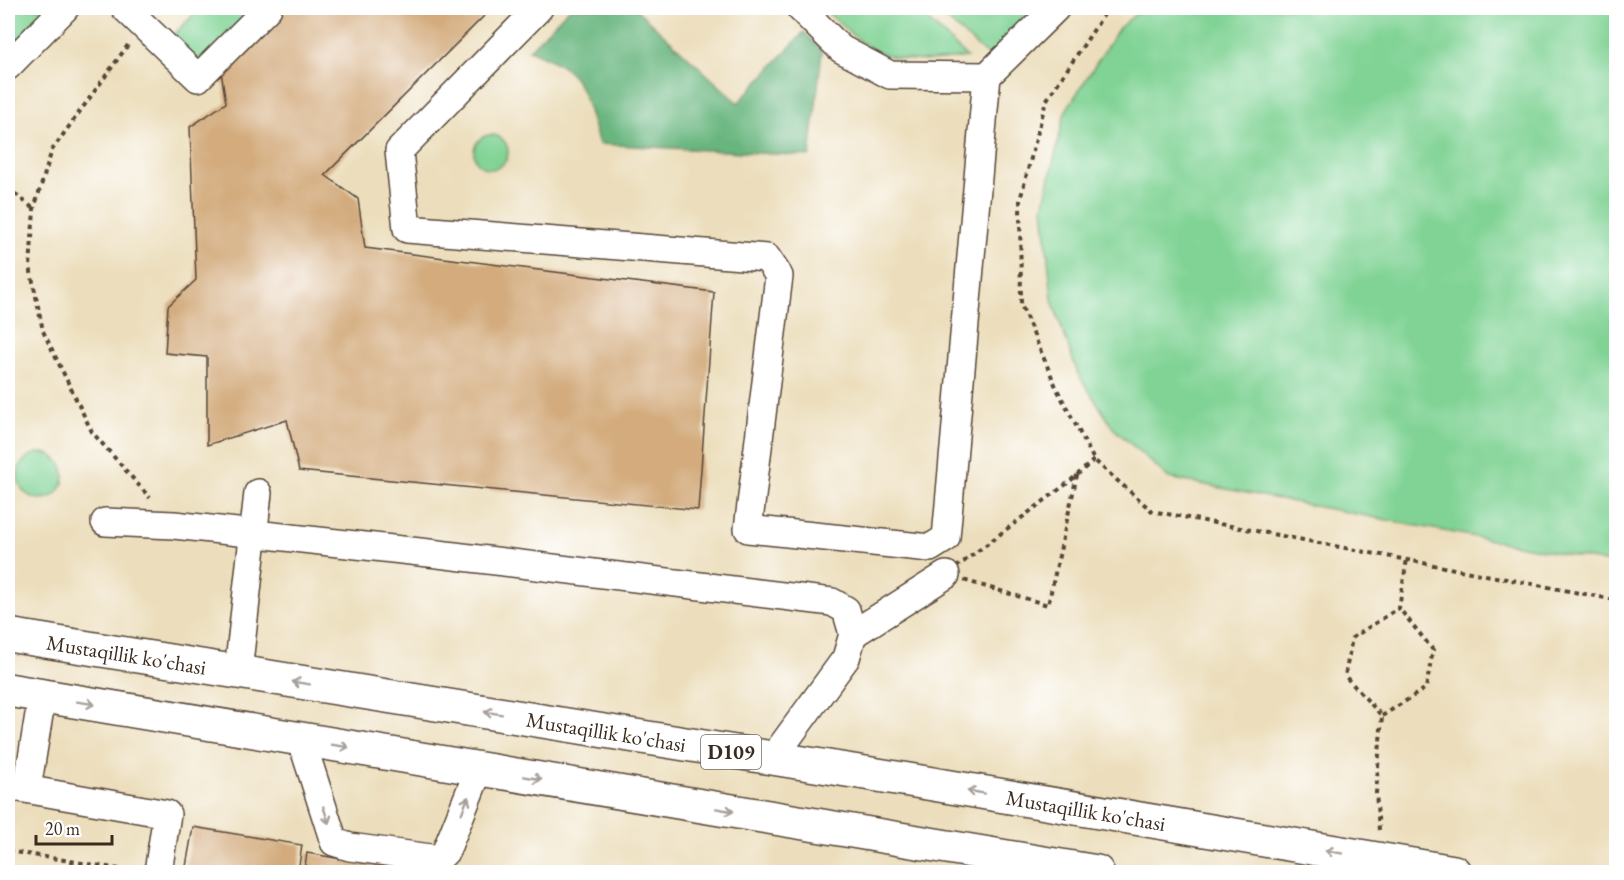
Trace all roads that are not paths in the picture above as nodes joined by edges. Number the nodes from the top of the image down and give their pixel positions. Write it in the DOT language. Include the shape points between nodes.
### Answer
graph roads {
  1 [pos="65,8"];
  2 [pos="268,8"];
  3 [pos="539,8"];
  4 [pos="800,8"];
  5 [pos="1056,8"];
  6 [pos="134,16"];
  7 [pos="8,66"];
  8 [pos="987,76"];
  9 [pos="258,493"];
  10 [pos="105,522"];
  11 [pos="253,535"];
  12 [pos="946,575"];
  13 [pos="853,634"];
  14 [pos="8,635"];
  15 [pos="238,672"];
  16 [pos="8,690"];
  17 [pos="42,696"];
  18 [pos="301,739"];
  19 [pos="773,758"];
  20 [pos="479,769"];
  21 [pos="17,787"];
  22 [pos="158,873"];
  23 [pos="1097,873"];
  24 [pos="1454,873"];
  1 -- 7 [label="lane"];
  2 -- 6 [label="lane" via="198,78"];
  3 -- 8 [label="lane" via="399,151 407,229 767,258 779,276 748,529 930,548 946,538"];
  4 -- 8 [label="lane" via="841,49 890,75"];
  5 -- 8 [label="lane"];
  9 -- 11 [label="lane"];
  10 -- 11 [label="lane" via="174,525"];
  11 -- 13 [label="lane" via="832,602 846,610"];
  11 -- 15 [label="lane"];
  12 -- 13 [label="lane"];
  13 -- 19 [label="lane" via="846,658"];
  14 -- 15 [label="main road, Mustaqillik ko'chasi / D109"];
  19 -- 15 [label="main road, Mustaqillik ko'chasi / D109, one-way"];
  16 -- 17 [label="main road"];
  17 -- 18 [label="main road, one-way"];
  17 -- 21 [label="lane"];
  18 -- 20 [label="main road, one-way"];
  18 -- 20 [label="lane, one-way" via="334,842 350,847 438,859 446,851"];
  24 -- 19 [label="main road, Mustaqillik ko'chasi / D109, one-way"];
  20 -- 23 [label="main road, one-way"];
  21 -- 22 [label="lane" via="167,814"];
}
